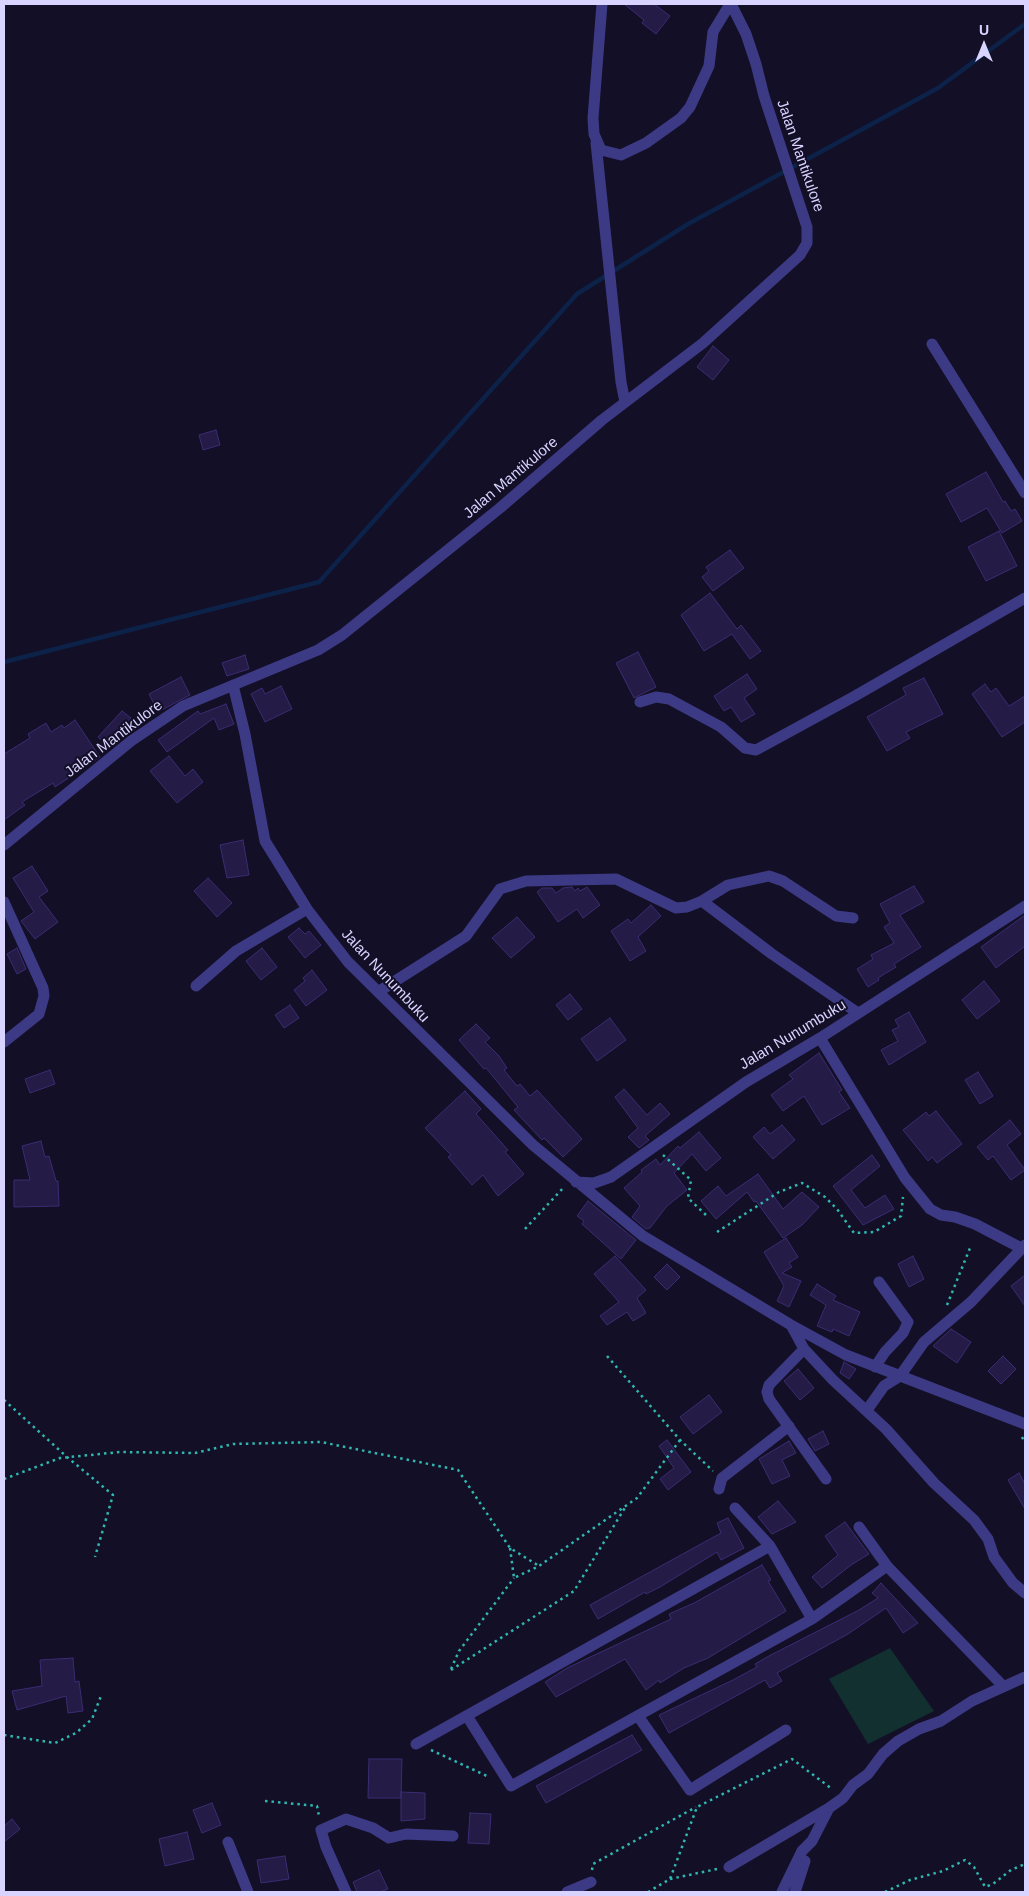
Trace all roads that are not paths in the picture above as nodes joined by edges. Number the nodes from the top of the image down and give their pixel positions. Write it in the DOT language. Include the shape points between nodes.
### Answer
graph roads {
  1 [pos="602,4"];
  2 [pos="731,4"];
  3 [pos="596,142"];
  4 [pos="932,344"];
  5 [pos="625,402"];
  6 [pos="1025,493"];
  7 [pos="1025,598"];
  8 [pos="232,685"];
  9 [pos="640,702"];
  10 [pos="4,845"];
  11 [pos="702,900"];
  12 [pos="4,902"];
  13 [pos="1025,906"];
  14 [pos="307,909"];
  15 [pos="853,918"];
  16 [pos="196,986"];
  17 [pos="378,992"];
  18 [pos="858,1013"];
  19 [pos="820,1038"];
  20 [pos="4,1042"];
  21 [pos="574,1180"];
  22 [pos="1023,1247"];
  23 [pos="879,1282"];
  24 [pos="791,1325"];
  25 [pos="804,1349"];
  26 [pos="876,1367"];
  27 [pos="900,1376"];
  28 [pos="867,1410"];
  29 [pos="1025,1424"];
  30 [pos="789,1426"];
  31 [pos="826,1479"];
  32 [pos="720,1484"];
  33 [pos="735,1508"];
  34 [pos="859,1526"];
  35 [pos="770,1546"];
  36 [pos="886,1566"];
  37 [pos="1025,1592"];
  38 [pos="812,1619"];
  39 [pos="1025,1677"];
  40 [pos="1003,1686"];
  41 [pos="467,1716"];
  42 [pos="638,1716"];
  43 [pos="786,1730"];
  44 [pos="416,1744"];
  45 [pos="829,1808"];
  46 [pos="453,1836"];
  47 [pos="812,1841"];
  48 [pos="228,1842"];
  49 [pos="729,1867"];
  50 [pos="591,1882"];
  51 [pos="248,1892"];
  52 [pos="346,1892"];
  53 [pos="567,1892"];
  54 [pos="782,1892"];
  55 [pos="795,1892"];
  1 -- 3 [label="street" via="593,118"];
  2 -- 3 [label="street" via="714,32 709,66 699,90 681,118 646,143 621,155 601,150"];
  2 -- 5 [label="street, Jalan Mantikulore" via="746,34 808,227 807,243 800,256 704,343"];
  3 -- 5 [label="street"];
  4 -- 6 [label="street"];
  5 -- 8 [label="street, Jalan Mantikulore" via="500,508 342,634 318,650"];
  7 -- 9 [label="street" via="756,750 745,748 721,727 669,699 656,697"];
  8 -- 10 [label="street, Jalan Mantikulore" via="183,706 131,741"];
  8 -- 14 [label="street, Jalan Nunumbuku" via="245,734 265,841"];
  11 -- 15 [label="street" via="728,885 769,876 836,916"];
  11 -- 17 [label="street" via="682,908 669,907 616,879 511,884 500,889 466,936"];
  11 -- 18 [label="street" via="772,954"];
  12 -- 20 [label="street" via="44,996 39,1014"];
  13 -- 18 [label="street, Jalan Nunumbuku"];
  14 -- 16 [label="street" via="236,951"];
  14 -- 17 [label="street, Jalan Nunumbuku" via="348,962"];
  17 -- 21 [label="street, Jalan Nunumbuku" via="526,1138"];
  18 -- 19 [label="street, Jalan Nunumbuku"];
  19 -- 21 [label="street, Jalan Nunumbuku" via="746,1082 611,1177 594,1183"];
  19 -- 22 [label="street" via="905,1178 935,1213 975,1224"];
  21 -- 24 [label="street, Jalan Nunumbuku" via="643,1236"];
  22 -- 27 [label="street" via="971,1302 916,1351"];
  23 -- 26 [label="street" via="908,1322"];
  24 -- 25 [label="street"];
  24 -- 26 [label="street, Jalan Nunumbuku" via="846,1355"];
  25 -- 28 [label="street"];
  25 -- 30 [label="street" via="767,1392"];
  26 -- 27 [label="street, Jalan Nunumbuku"];
  27 -- 28 [label="street" via="884,1386"];
  27 -- 29 [label="street, Jalan Nunumbuku"];
  28 -- 37 [label="street" via="934,1483 974,1520 988,1538 994,1557 1013,1583"];
  30 -- 31 [label="street"];
  30 -- 32 [label="street"];
  33 -- 35 [label="street"];
  34 -- 36 [label="street"];
  35 -- 38 [label="street"];
  35 -- 41 [label="street"];
  36 -- 38 [label="street"];
  36 -- 40 [label="street"];
  38 -- 42 [label="street"];
  39 -- 40 [label="street"];
  40 -- 45 [label="street" via="898,1741 868,1774"];
  41 -- 42 [label="street" via="511,1786"];
  41 -- 44 [label="street"];
  42 -- 43 [label="street" via="690,1790"];
  45 -- 47 [label="street"];
  45 -- 49 [label="street"];
  46 -- 52 [label="street" via="406,1834 389,1838 373,1828 346,1819 321,1830"];
  47 -- 54 [label="street" via="802,1851"];
  47 -- 55 [label="street"];
  48 -- 51 [label="street"];
  50 -- 53 [label="street"];
}
